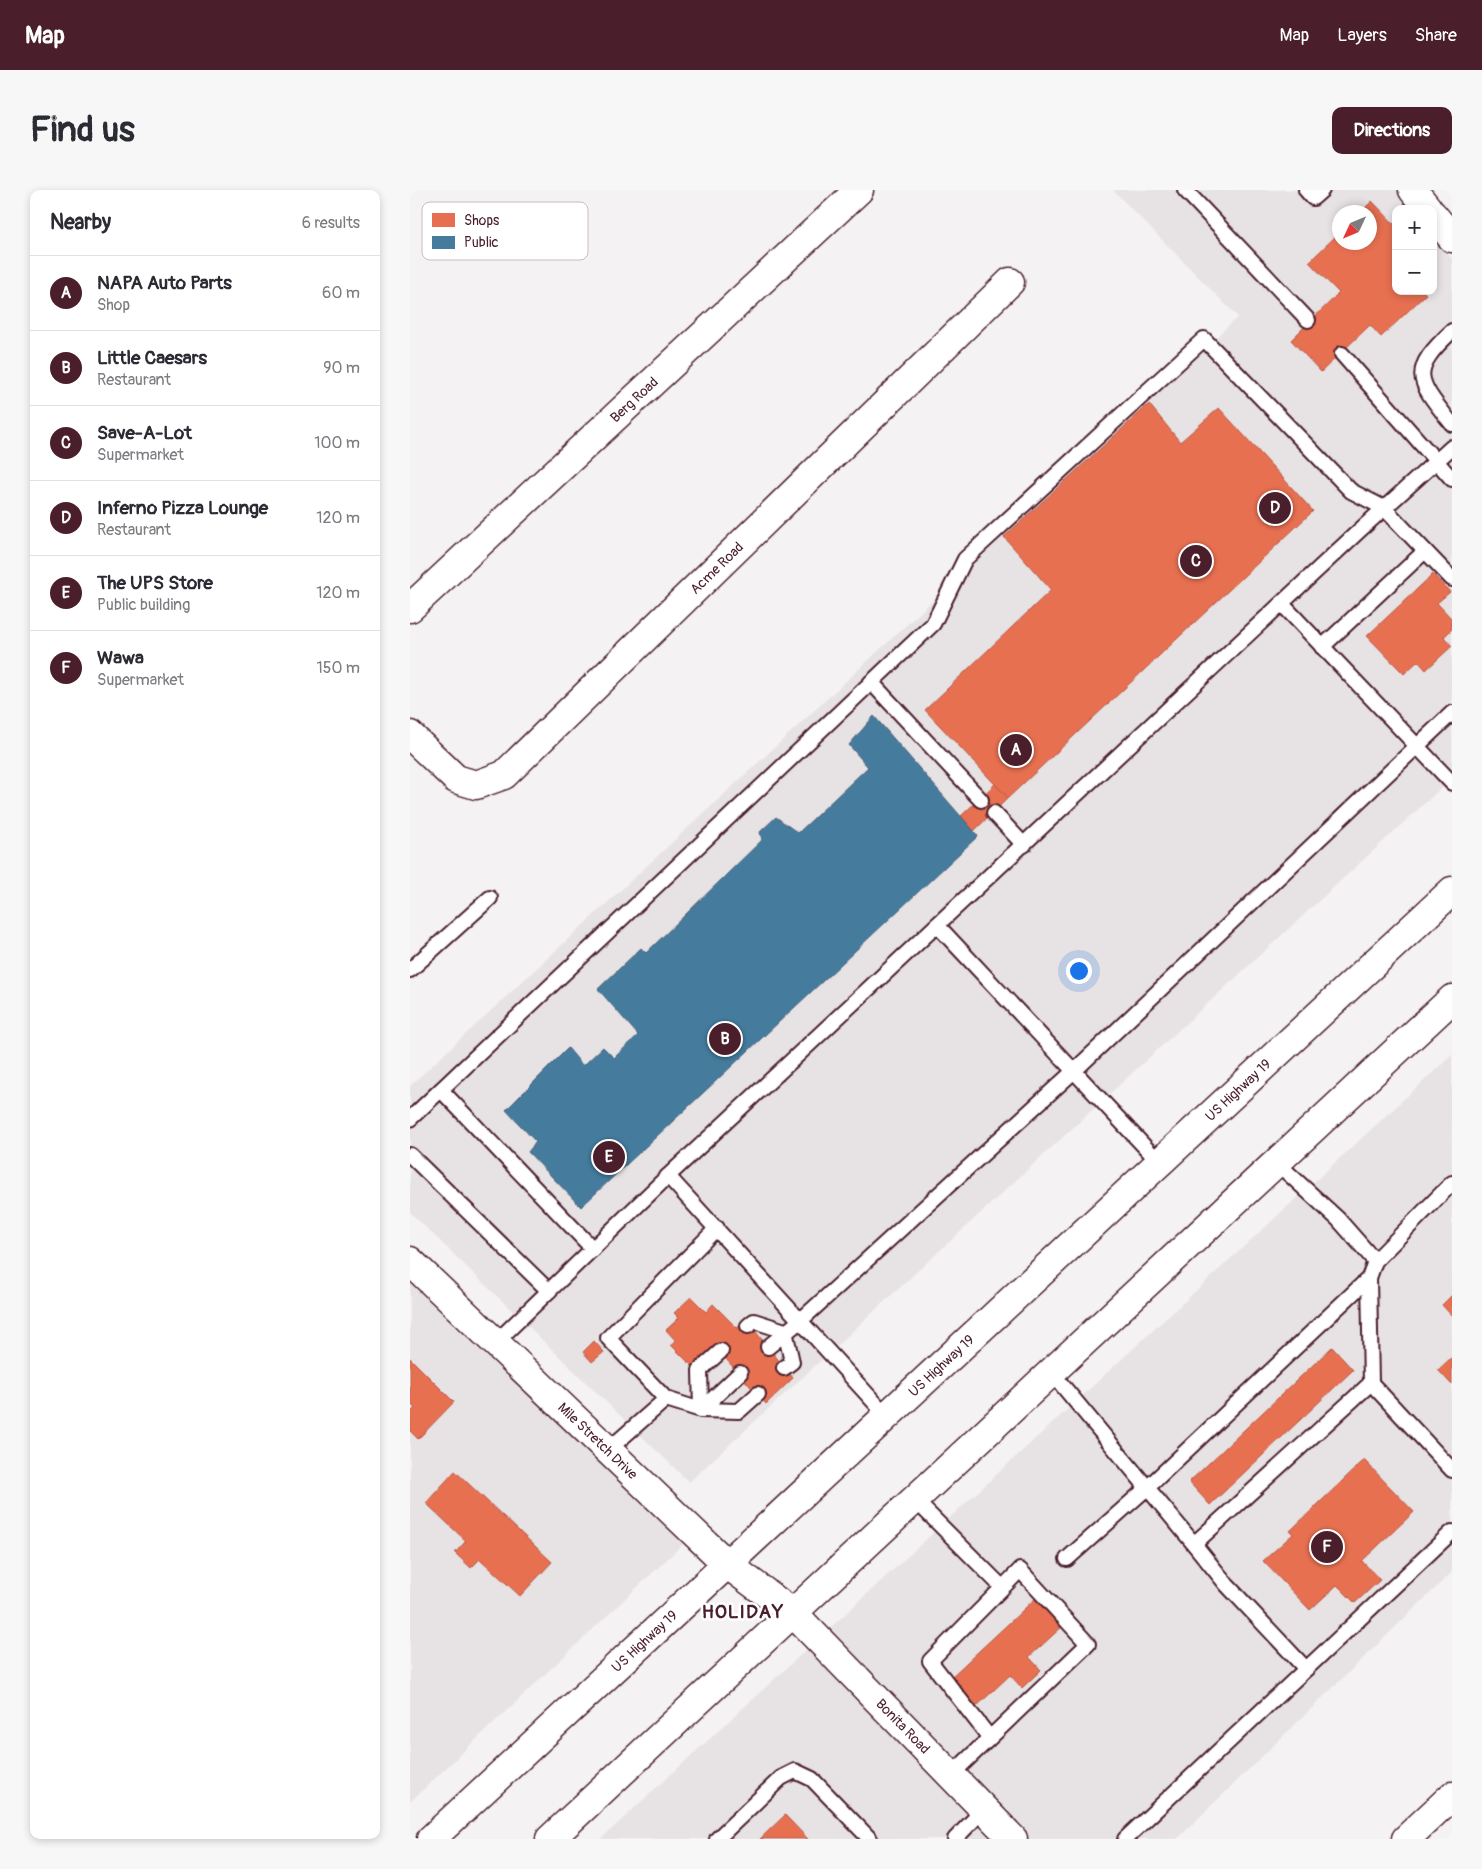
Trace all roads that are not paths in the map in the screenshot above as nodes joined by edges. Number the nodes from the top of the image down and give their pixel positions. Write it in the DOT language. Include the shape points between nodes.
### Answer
graph roads {
  1 [pos="859,190"];
  2 [pos="1184,190"];
  3 [pos="1306,190"];
  4 [pos="1322,190"];
  5 [pos="1423,200"];
  6 [pos="1452,238"];
  7 [pos="1010,282"];
  8 [pos="1308,320"];
  9 [pos="1452,331"];
  10 [pos="1342,354"];
  11 [pos="1452,424"];
  12 [pos="1452,447"];
  13 [pos="1436,462"];
  14 [pos="1452,479"];
  15 [pos="1384,508"];
  16 [pos="1425,551"];
  17 [pos="1452,579"];
  18 [pos="1282,604"];
  19 [pos="410,608"];
  20 [pos="1322,647"];
  21 [pos="871,682"];
  22 [pos="1452,713"];
  23 [pos="410,735"];
  24 [pos="1417,746"];
  25 [pos="1452,783"];
  26 [pos="981,800"];
  27 [pos="994,813"];
  28 [pos="1024,845"];
  29 [pos="1452,892"];
  30 [pos="490,898"];
  31 [pos="937,925"];
  32 [pos="410,970"];
  33 [pos="1452,999"];
  34 [pos="1074,1071"];
  35 [pos="441,1090"];
  36 [pos="410,1119"];
  37 [pos="410,1154"];
  38 [pos="1160,1163"];
  39 [pos="1277,1163"];
  40 [pos="668,1176"];
  41 [pos="1452,1183"];
  42 [pos="717,1228"];
  43 [pos="593,1249"];
  44 [pos="1375,1260"];
  45 [pos="410,1261"];
  46 [pos="1369,1278"];
  47 [pos="549,1291"];
  48 [pos="801,1320"];
  49 [pos="748,1326"];
  50 [pos="785,1331"];
  51 [pos="496,1342"];
  52 [pos="768,1347"];
  53 [pos="720,1351"];
  54 [pos="784,1368"];
  55 [pos="740,1373"];
  56 [pos="1052,1373"];
  57 [pos="1371,1384"];
  58 [pos="758,1394"];
  59 [pos="666,1399"];
  60 [pos="701,1410"];
  61 [pos="887,1416"];
  62 [pos="608,1450"];
  63 [pos="1452,1470"];
  64 [pos="1148,1487"];
  65 [pos="915,1500"];
  66 [pos="1452,1532"];
  67 [pos="1194,1544"];
  68 [pos="1066,1559"];
  69 [pos="728,1564"];
  70 [pos="1002,1587"];
  71 [pos="793,1613"];
  72 [pos="1306,1669"];
  73 [pos="990,1738"];
  74 [pos="951,1775"];
  75 [pos="1452,1796"];
  76 [pos="984,1809"];
  77 [pos="431,1839"];
  78 [pos="550,1839"];
  79 [pos="717,1839"];
  80 [pos="870,1839"];
  81 [pos="955,1839"];
  82 [pos="1013,1839"];
  83 [pos="1125,1839"];
  84 [pos="1406,1839"];
  1 -- 19 [label="main road, Berg Road"];
  2 -- 8 [label="lane"];
  3 -- 4 [label="lane" via="1313,198"];
  5 -- 6 [label="main road"];
  7 -- 23 [label="main road, Acme Road" via="504,775 476,784 456,779"];
  9 -- 11 [label="lane" via="1425,360 1422,370 1424,385"];
  10 -- 13 [label="lane"];
  12 -- 13 [label="lane"];
  13 -- 14 [label="lane"];
  13 -- 15 [label="lane"];
  15 -- 16 [label="lane"];
  15 -- 18 [label="lane"];
  15 -- 21 [label="lane" via="1351,491 1204,339 965,559 932,624"];
  16 -- 17 [label="lane"];
  16 -- 20 [label="lane"];
  18 -- 20 [label="lane"];
  18 -- 28 [label="lane"];
  20 -- 24 [label="lane"];
  21 -- 26 [label="lane"];
  21 -- 35 [label="lane"];
  22 -- 24 [label="lane"];
  24 -- 25 [label="lane"];
  24 -- 34 [label="lane"];
  27 -- 28 [label="lane"];
  28 -- 31 [label="lane"];
  29 -- 38 [label="main road, US Highway 19"];
  30 -- 32 [label="lane"];
  31 -- 34 [label="lane"];
  31 -- 40 [label="lane"];
  33 -- 39 [label="main road"];
  34 -- 38 [label="lane"];
  34 -- 48 [label="lane"];
  35 -- 36 [label="lane"];
  35 -- 43 [label="lane"];
  37 -- 47 [label="lane"];
  38 -- 61 [label="main road, US Highway 19"];
  39 -- 44 [label="lane" via="1338,1219"];
  39 -- 56 [label="main road"];
  40 -- 42 [label="lane"];
  40 -- 43 [label="lane"];
  41 -- 44 [label="lane"];
  42 -- 48 [label="lane"];
  42 -- 59 [label="lane" via="608,1338"];
  43 -- 47 [label="lane"];
  44 -- 46 [label="lane"];
  45 -- 51 [label="main road, Mile Stretch Drive"];
  46 -- 57 [label="lane"];
  46 -- 64 [label="lane"];
  47 -- 51 [label="lane"];
  48 -- 50 [label="lane"];
  48 -- 61 [label="lane"];
  49 -- 50 [label="lane" via="754,1320"];
  50 -- 52 [label="lane"];
  50 -- 54 [label="lane" via="792,1362"];
  51 -- 62 [label="main road, Mile Stretch Drive"];
  53 -- 60 [label="lane" via="700,1370"];
  55 -- 60 [label="lane"];
  56 -- 64 [label="lane"];
  56 -- 65 [label="main road"];
  57 -- 63 [label="lane"];
  57 -- 67 [label="lane"];
  58 -- 60 [label="lane" via="739,1411"];
  59 -- 60 [label="lane"];
  59 -- 62 [label="lane"];
  61 -- 69 [label="main road, US Highway 19"];
  62 -- 69 [label="main road, Mile Stretch Drive"];
  64 -- 67 [label="lane"];
  64 -- 68 [label="lane"];
  65 -- 70 [label="lane"];
  65 -- 71 [label="main road"];
  66 -- 72 [label="lane"];
  67 -- 72 [label="lane" via="1227,1585"];
  69 -- 71 [label="main road, Mile Stretch Drive"];
  69 -- 77 [label="main road, US Highway 19"];
  70 -- 73 [label="lane" via="930,1661"];
  70 -- 73 [label="lane" via="1020,1570 1088,1644"];
  71 -- 74 [label="main road, Bonita Road"];
  71 -- 78 [label="main road"];
  72 -- 83 [label="lane"];
  73 -- 74 [label="lane"];
  74 -- 76 [label="main road, Bonita Road"];
  75 -- 84 [label="main road"];
  76 -- 81 [label="lane"];
  76 -- 82 [label="main road, Bonita Road"];
  79 -- 80 [label="lane" via="780,1778 795,1771 812,1779"];
}
